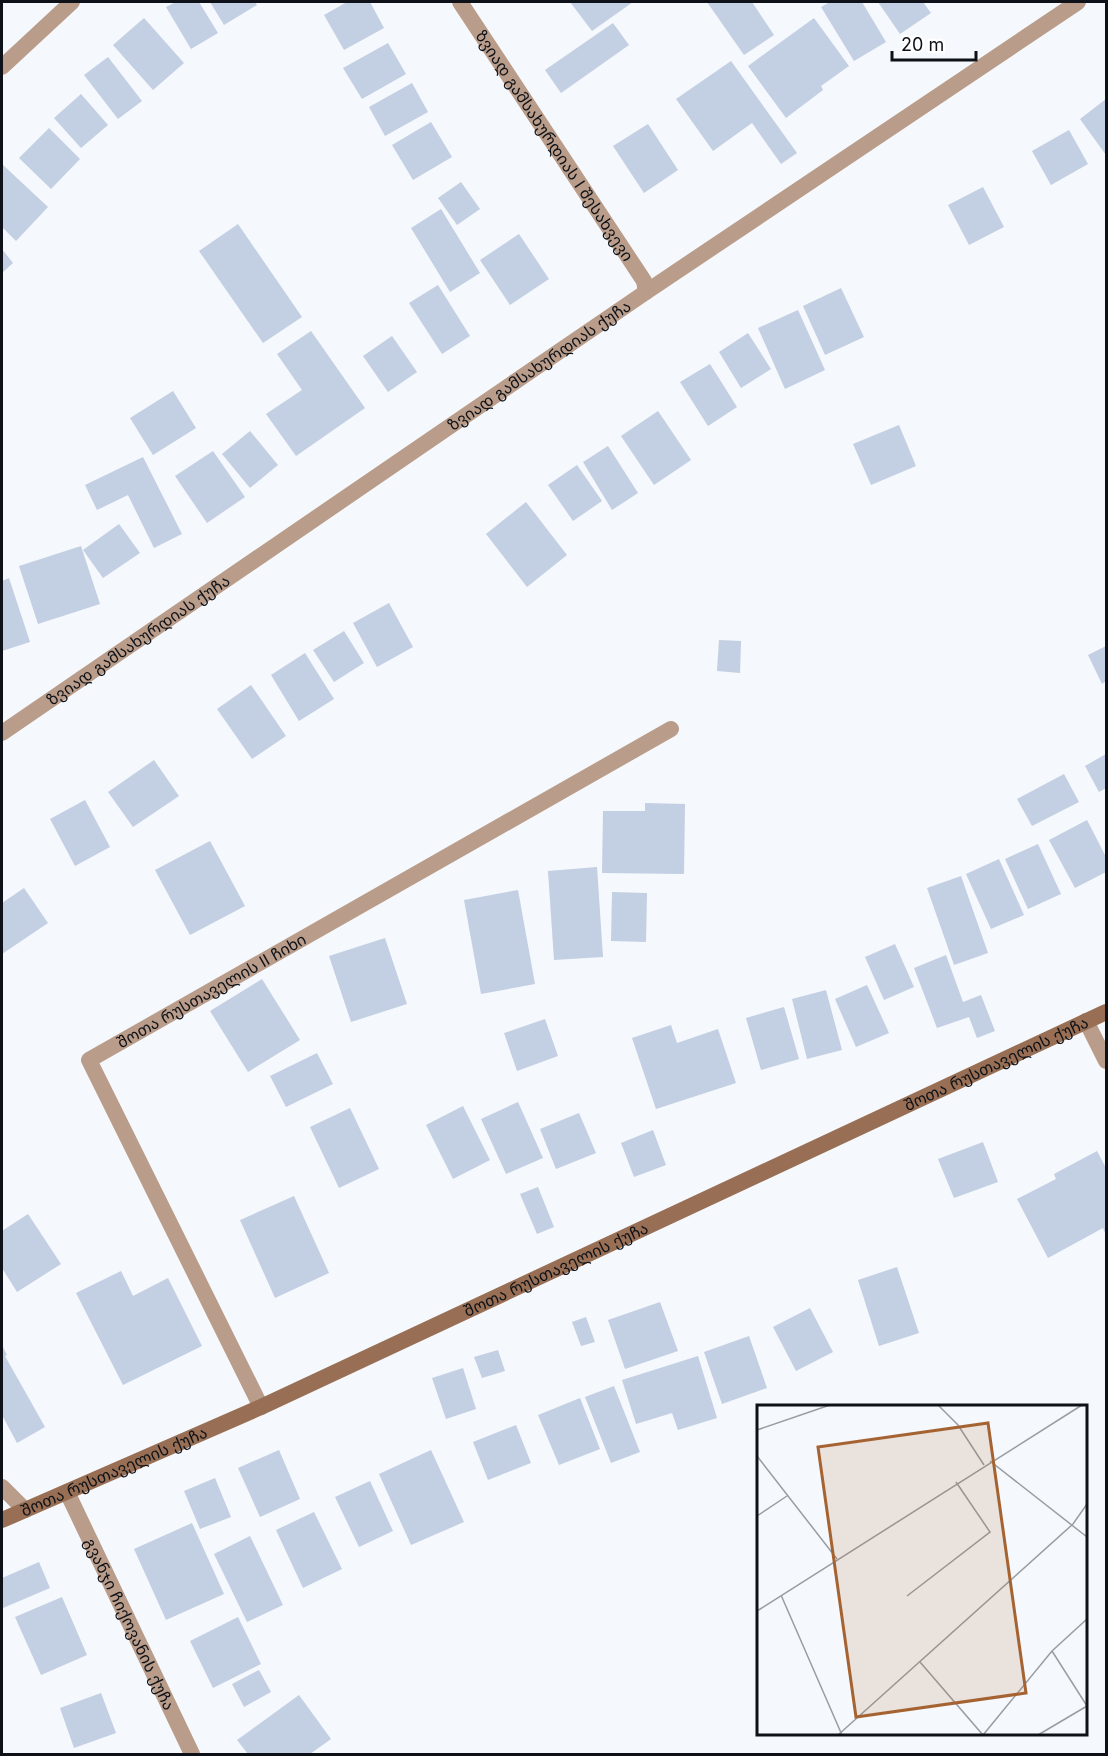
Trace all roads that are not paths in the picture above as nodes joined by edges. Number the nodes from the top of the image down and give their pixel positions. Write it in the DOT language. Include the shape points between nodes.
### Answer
graph roads {
  1 [pos="72,2"];
  2 [pos="460,2"];
  3 [pos="1078,2"];
  4 [pos="2,66"];
  5 [pos="646,292"];
  6 [pos="671,729"];
  7 [pos="2,733"];
  8 [pos="1107,1012"];
  9 [pos="1086,1021"];
  10 [pos="1107,1061"];
  11 [pos="261,1407"];
  12 [pos="2,1487"];
  13 [pos="67,1492"];
  14 [pos="25,1510"];
  15 [pos="2,1520"];
  16 [pos="192,1755"];
  1 -- 4 [label="street"];
  2 -- 5 [label="street, ზვიად გამსახურდიას I შესახვევი" via="644,281"];
  3 -- 5 [label="street, ზვიად გამსახურდიას ქუჩა"];
  5 -- 7 [label="street, ზვიად გამსახურდიას ქუჩა"];
  6 -- 11 [label="street, შოთა რუსთაველის II ჩიხი" via="89,1060"];
  8 -- 9 [label="main road, შოთა რუსთაველის ქუჩა"];
  9 -- 10 [label="street"];
  9 -- 11 [label="main road, შოთა რუსთაველის ქუჩა"];
  11 -- 13 [label="main road, შოთა რუსთაველის ქუჩა"];
  12 -- 14 [label="street"];
  13 -- 14 [label="main road, შოთა რუსთაველის ქუჩა"];
  13 -- 16 [label="street, გვანჯი ჩიქოვანის ქუჩა"];
  14 -- 15 [label="main road, შოთა რუსთაველის ქუჩა"];
}
